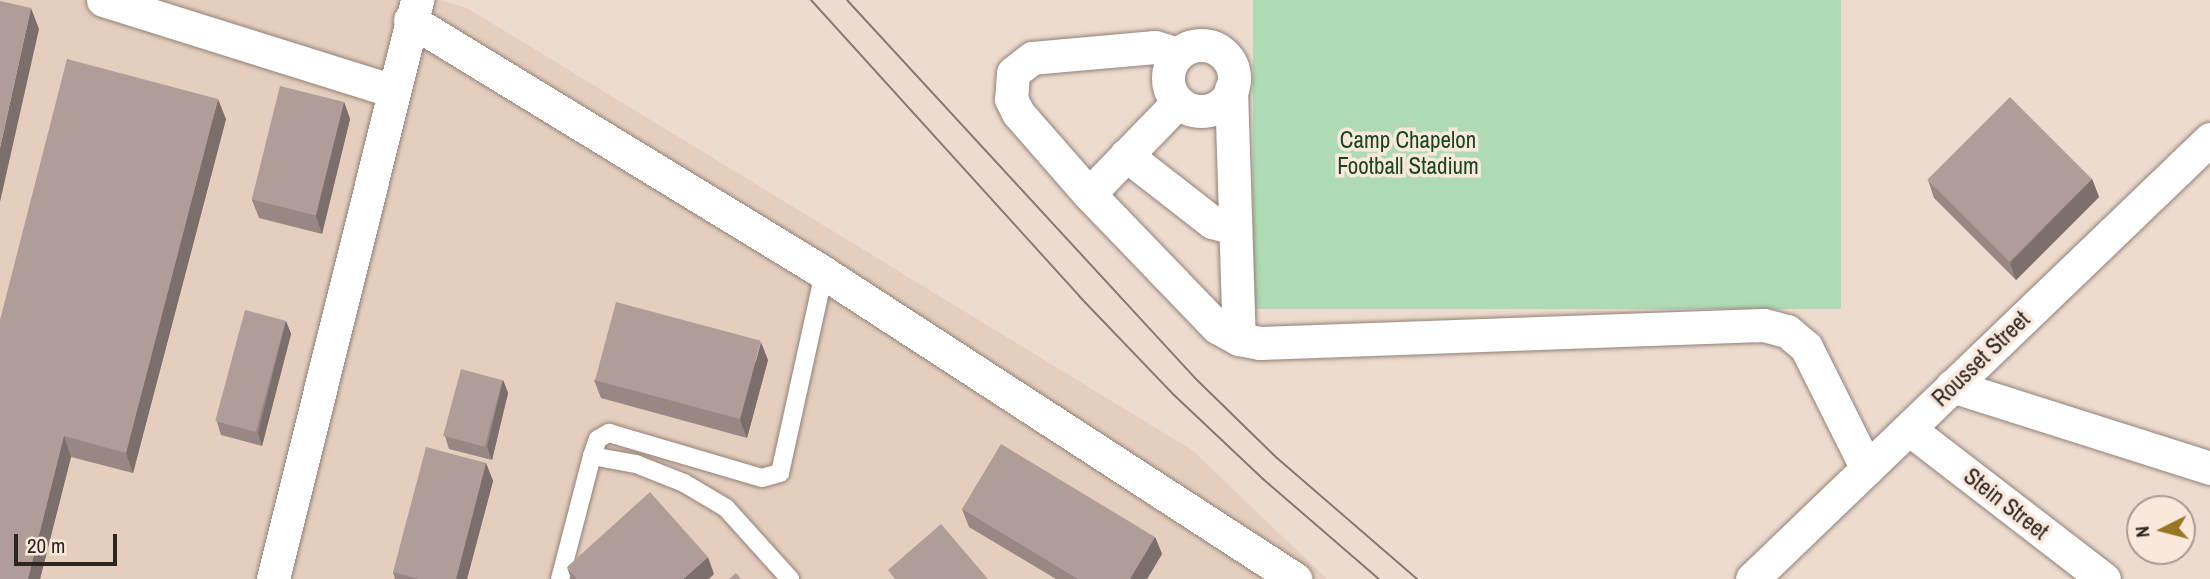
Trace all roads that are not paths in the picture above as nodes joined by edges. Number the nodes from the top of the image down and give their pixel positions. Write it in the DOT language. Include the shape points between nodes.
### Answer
graph roads {
  1 [pos="103,0"];
  2 [pos="413,10"];
  3 [pos="1178,54"];
  4 [pos="1231,89"];
  5 [pos="391,90"];
  6 [pos="1178,102"];
  7 [pos="2210,139"];
  8 [pos="1126,155"];
  9 [pos="1089,194"];
  10 [pos="1235,228"];
  11 [pos="824,273"];
  12 [pos="1239,339"];
  13 [pos="1952,386"];
  14 [pos="1909,429"];
  15 [pos="592,456"];
  16 [pos="2210,468"];
  17 [pos="1867,469"];
  18 [pos="273,579"];
  19 [pos="560,579"];
  20 [pos="790,579"];
  21 [pos="1296,579"];
  22 [pos="1752,579"];
  23 [pos="2104,579"];
  1 -- 5 [label="street"];
  2 -- 5 [label="street"];
  2 -- 11 [label="street"];
  3 -- 4 [label="street" via="1198,45 1219,51 1232,68"];
  3 -- 6 [label="street" via="1168,72 1171,94"];
  3 -- 9 [label="street" via="1155,47 1032,58 1013,73 1011,99 1018,113"];
  4 -- 6 [label="street" via="1226,99 1208,110 1186,108"];
  4 -- 10 [label="street"];
  5 -- 18 [label="street"];
  6 -- 8 [label="street"];
  7 -- 13 [label="street, Rousset Street"];
  8 -- 9 [label="street"];
  8 -- 10 [label="street" via="1212,222"];
  9 -- 12 [label="street" via="1217,327"];
  10 -- 12 [label="street"];
  11 -- 15 [label="lane" via="780,473 762,478 609,433 598,439"];
  11 -- 21 [label="street"];
  12 -- 17 [label="street" via="1260,344 1764,325 1787,331 1806,347"];
  13 -- 14 [label="street, Rousset Street"];
  13 -- 16 [label="street"];
  14 -- 17 [label="street, Rousset Street"];
  14 -- 23 [label="street, Stein Street"];
  15 -- 19 [label="lane"];
  15 -- 20 [label="lane" via="636,464 684,483 726,508"];
  17 -- 22 [label="street, Rousset Street"];
}
